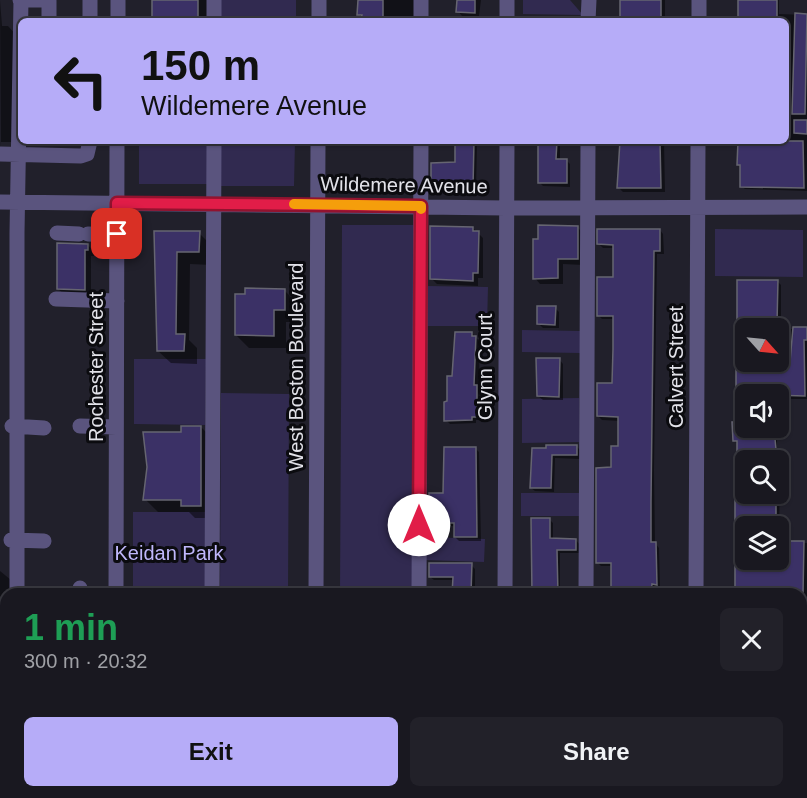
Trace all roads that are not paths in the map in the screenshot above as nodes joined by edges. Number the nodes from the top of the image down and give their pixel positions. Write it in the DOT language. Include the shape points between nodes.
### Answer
graph roads {
  1 [pos="21,0"];
  2 [pos="49,0"];
  3 [pos="90,0"];
  4 [pos="118,0"];
  5 [pos="214,0"];
  6 [pos="319,0"];
  7 [pos="421,0"];
  8 [pos="507,0"];
  9 [pos="589,0"];
  10 [pos="699,0"];
  11 [pos="21,18"];
  12 [pos="49,18"];
  13 [pos="90,18"];
  14 [pos="118,18"];
  15 [pos="214,18"];
  16 [pos="319,18"];
  17 [pos="421,18"];
  18 [pos="507,18"];
  19 [pos="588,18"];
  20 [pos="699,18"];
  21 [pos="19,144"];
  22 [pos="89,144"];
  23 [pos="117,144"];
  24 [pos="214,144"];
  25 [pos="318,144"];
  26 [pos="421,144"];
  27 [pos="507,144"];
  28 [pos="588,144"];
  29 [pos="698,144"];
  30 [pos="47,148"];
  31 [pos="0,154"];
  32 [pos="19,154"];
  33 [pos="0,202"];
  34 [pos="117,203"];
  35 [pos="18,204"];
  36 [pos="213,204"];
  37 [pos="318,204"];
  38 [pos="421,206"];
  39 [pos="587,206"];
  40 [pos="698,207"];
  41 [pos="807,207"];
  42 [pos="506,208"];
  43 [pos="57,233"];
  44 [pos="117,234"];
  45 [pos="56,299"];
  46 [pos="117,301"];
  47 [pos="15,426"];
  48 [pos="80,426"];
  49 [pos="117,427"];
  50 [pos="44,428"];
  51 [pos="14,540"];
  52 [pos="44,541"];
  53 [pos="17,588"];
  54 [pos="116,588"];
  55 [pos="212,588"];
  56 [pos="316,588"];
  57 [pos="419,588"];
  58 [pos="505,588"];
  59 [pos="586,588"];
  60 [pos="696,588"];
  1 -- 2 [label="street"];
  1 -- 11 [label="street"];
  2 -- 12 [label="street"];
  3 -- 13 [label="street"];
  4 -- 14 [label="street"];
  5 -- 15 [label="street"];
  6 -- 16 [label="street"];
  7 -- 17 [label="street"];
  8 -- 18 [label="street"];
  9 -- 19 [label="street"];
  10 -- 20 [label="street"];
  21 -- 32 [label="street"];
  22 -- 30 [label="street" via="87,154 81,156"];
  23 -- 34 [label="street, Rochester Street"];
  24 -- 36 [label="street"];
  25 -- 37 [label="street, West Boston Boulevard"];
  26 -- 38 [label="street"];
  27 -- 42 [label="street, Glynn Court"];
  28 -- 39 [label="street"];
  29 -- 40 [label="street, Calvert Street"];
  30 -- 32 [label="street"];
  31 -- 32 [label="street"];
  32 -- 35 [label="street"];
  33 -- 35 [label="street, Wildemere Avenue"];
  34 -- 35 [label="street, Wildemere Avenue"];
  34 -- 36 [label="street, Wildemere Avenue"];
  34 -- 44 [label="street, Rochester Street"];
  35 -- 47 [label="street" via="21,298"];
  36 -- 37 [label="street, Wildemere Avenue"];
  36 -- 55 [label="street"];
  37 -- 38 [label="street, Wildemere Avenue"];
  37 -- 56 [label="street, West Boston Boulevard"];
  38 -- 42 [label="street, Wildemere Avenue"];
  38 -- 57 [label="street"];
  39 -- 40 [label="street, Wildemere Avenue"];
  39 -- 42 [label="street, Wildemere Avenue"];
  39 -- 59 [label="street"];
  40 -- 41 [label="street, Wildemere Avenue"];
  40 -- 60 [label="street, Calvert Street"];
  42 -- 58 [label="street, Glynn Court"];
  43 -- 44 [label="street"];
  44 -- 46 [label="street, Rochester Street"];
  45 -- 46 [label="street"];
  46 -- 49 [label="street, Rochester Street"];
  47 -- 50 [label="street"];
  47 -- 51 [label="street"];
  48 -- 49 [label="street"];
  49 -- 54 [label="street, Rochester Street"];
  51 -- 52 [label="street"];
  51 -- 53 [label="street"];
}
